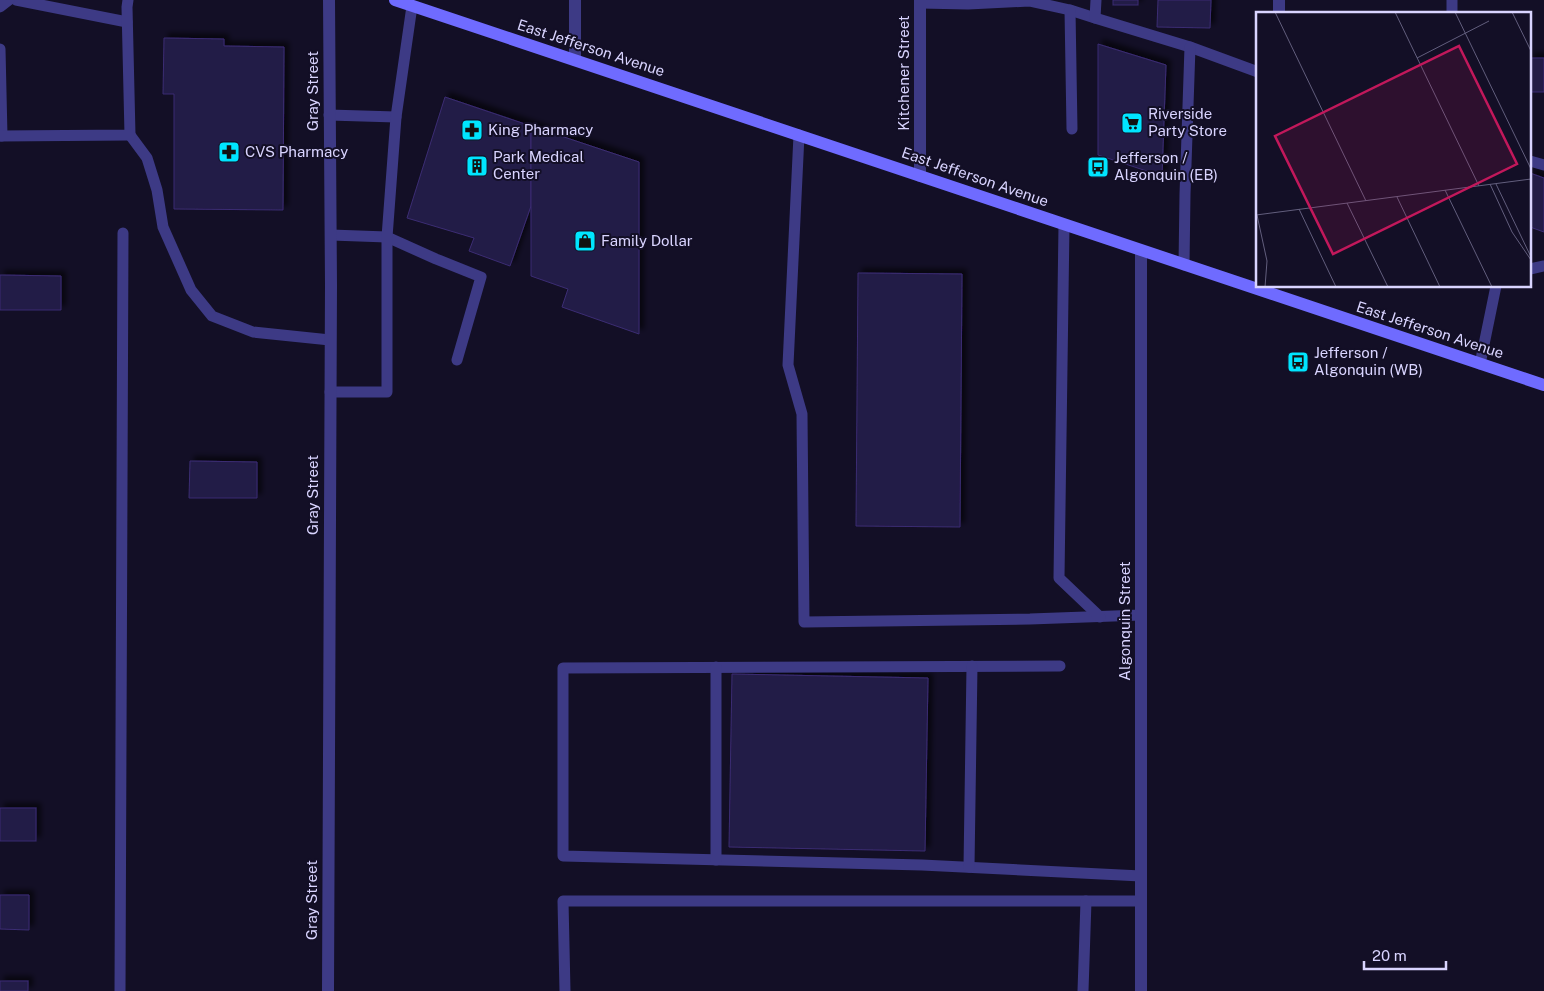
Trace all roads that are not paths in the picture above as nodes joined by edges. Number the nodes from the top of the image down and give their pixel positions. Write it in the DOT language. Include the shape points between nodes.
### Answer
graph roads {
  1 [pos="9,0"];
  2 [pos="16,0"];
  3 [pos="128,0"];
  4 [pos="329,0"];
  5 [pos="395,0"];
  6 [pos="575,0"];
  7 [pos="1096,0"];
  8 [pos="920,1"];
  9 [pos="412,6"];
  10 [pos="0,7"];
  11 [pos="1070,10"];
  12 [pos="1096,18"];
  13 [pos="127,22"];
  14 [pos="1190,48"];
  15 [pos="0,49"];
  16 [pos="575,60"];
  17 [pos="1256,71"];
  18 [pos="330,114"];
  19 [pos="396,117"];
  20 [pos="1072,129"];
  21 [pos="130,135"];
  22 [pos="799,135"];
  23 [pos="1,136"];
  24 [pos="920,176"];
  25 [pos="1064,225"];
  26 [pos="123,233"];
  27 [pos="330,235"];
  28 [pos="387,237"];
  29 [pos="1141,250"];
  30 [pos="1184,265"];
  31 [pos="1256,285"];
  32 [pos="1496,288"];
  33 [pos="1278,291"];
  34 [pos="330,340"];
  35 [pos="457,360"];
  36 [pos="1480,364"];
  37 [pos="1544,385"];
  38 [pos="330,392"];
  39 [pos="1141,616"];
  40 [pos="1100,617"];
  41 [pos="972,666"];
  42 [pos="1060,666"];
  43 [pos="716,667"];
  44 [pos="716,860"];
  45 [pos="969,867"];
  46 [pos="1141,876"];
  47 [pos="1086,901"];
  48 [pos="1141,901"];
  49 [pos="120,991"];
  50 [pos="328,991"];
  51 [pos="565,991"];
  52 [pos="1083,991"];
  53 [pos="1141,991"];
  1 -- 10 [label="lane"];
  2 -- 13 [label="lane"];
  3 -- 13 [label="lane"];
  4 -- 18 [label="street, Gray Street"];
  5 -- 9 [label="main road, East Jefferson Avenue"];
  6 -- 16 [label="street"];
  7 -- 12 [label="lane"];
  8 -- 11 [label="lane" via="968,4 1029,1"];
  8 -- 24 [label="street, Kitchener Street"];
  9 -- 16 [label="main road, East Jefferson Avenue"];
  9 -- 19 [label="lane"];
  11 -- 12 [label="lane"];
  11 -- 20 [label="lane"];
  12 -- 14 [label="lane"];
  13 -- 21 [label="lane"];
  14 -- 17 [label="lane"];
  14 -- 30 [label="lane"];
  15 -- 23 [label="lane"];
  16 -- 22 [label="main road, East Jefferson Avenue"];
  18 -- 19 [label="lane"];
  18 -- 27 [label="street, Gray Street"];
  19 -- 28 [label="lane"];
  21 -- 23 [label="lane"];
  21 -- 34 [label="lane" via="147,158 157,190 163,227 191,290 212,316 253,332"];
  22 -- 24 [label="main road, East Jefferson Avenue"];
  22 -- 40 [label="lane" via="788,365 802,414 804,622"];
  24 -- 25 [label="main road, East Jefferson Avenue"];
  25 -- 29 [label="main road, East Jefferson Avenue"];
  25 -- 40 [label="lane" via="1059,578"];
  26 -- 49 [label="lane"];
  27 -- 28 [label="lane"];
  27 -- 34 [label="street, Gray Street"];
  28 -- 35 [label="lane" via="481,277"];
  28 -- 38 [label="lane" via="387,392"];
  29 -- 30 [label="main road, East Jefferson Avenue"];
  29 -- 39 [label="street, Algonquin Street"];
  30 -- 31 [label="main road, East Jefferson Avenue"];
  32 -- 36 [label="lane"];
  33 -- 36 [label="main road, East Jefferson Avenue"];
  34 -- 38 [label="street, Gray Street"];
  36 -- 37 [label="main road, East Jefferson Avenue"];
  38 -- 50 [label="street, Gray Street"];
  39 -- 40 [label="lane"];
  39 -- 46 [label="street, Algonquin Street"];
  41 -- 42 [label="lane"];
  41 -- 43 [label="lane"];
  41 -- 45 [label="lane"];
  43 -- 44 [label="lane"];
  43 -- 44 [label="lane" via="563,668 563,856"];
  44 -- 45 [label="lane"];
  45 -- 46 [label="lane"];
  46 -- 48 [label="street, Algonquin Street"];
  47 -- 48 [label="lane"];
  47 -- 51 [label="lane" via="563,901"];
  47 -- 52 [label="lane"];
  48 -- 53 [label="street, Algonquin Street"];
}
